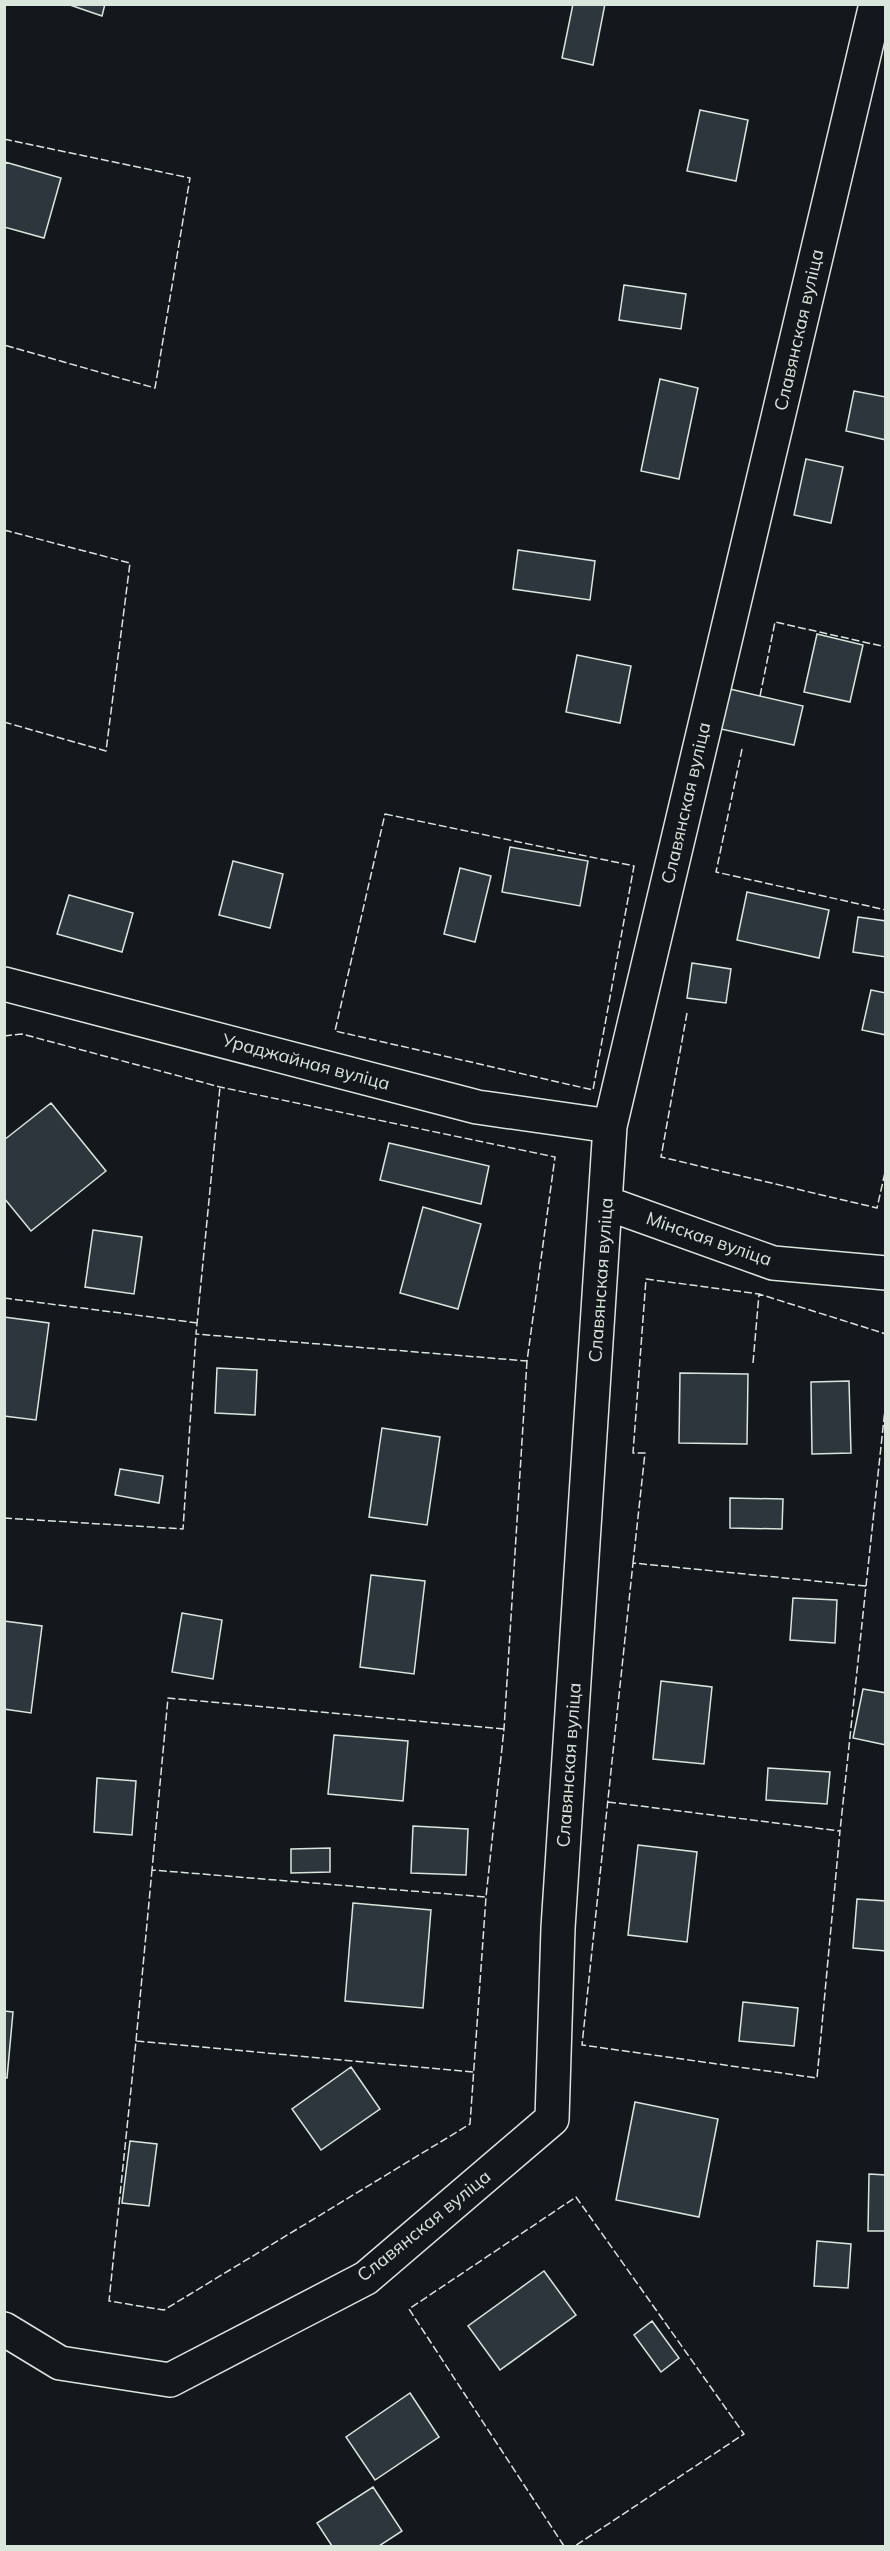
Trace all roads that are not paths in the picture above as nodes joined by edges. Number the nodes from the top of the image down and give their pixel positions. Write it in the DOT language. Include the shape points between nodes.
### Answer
graph roads {
  1 [pos="876,4"];
  2 [pos="11,987"];
  3 [pos="610,1126"];
  4 [pos="606,1203"];
  5 [pos="885,1273"];
  6 [pos="4,2329"];
  1 -- 3 [label="street, Славянская вуліца"];
  2 -- 3 [label="street, Ураджайная вуліца" via="477,1107"];
  3 -- 4 [label="street, Славянская вуліца"];
  4 -- 5 [label="street, Мінская вуліца" via="773,1263"];
  4 -- 6 [label="street, Славянская вуліца" via="558,1928 552,2119 366,2278 170,2380 60,2363"];
}
